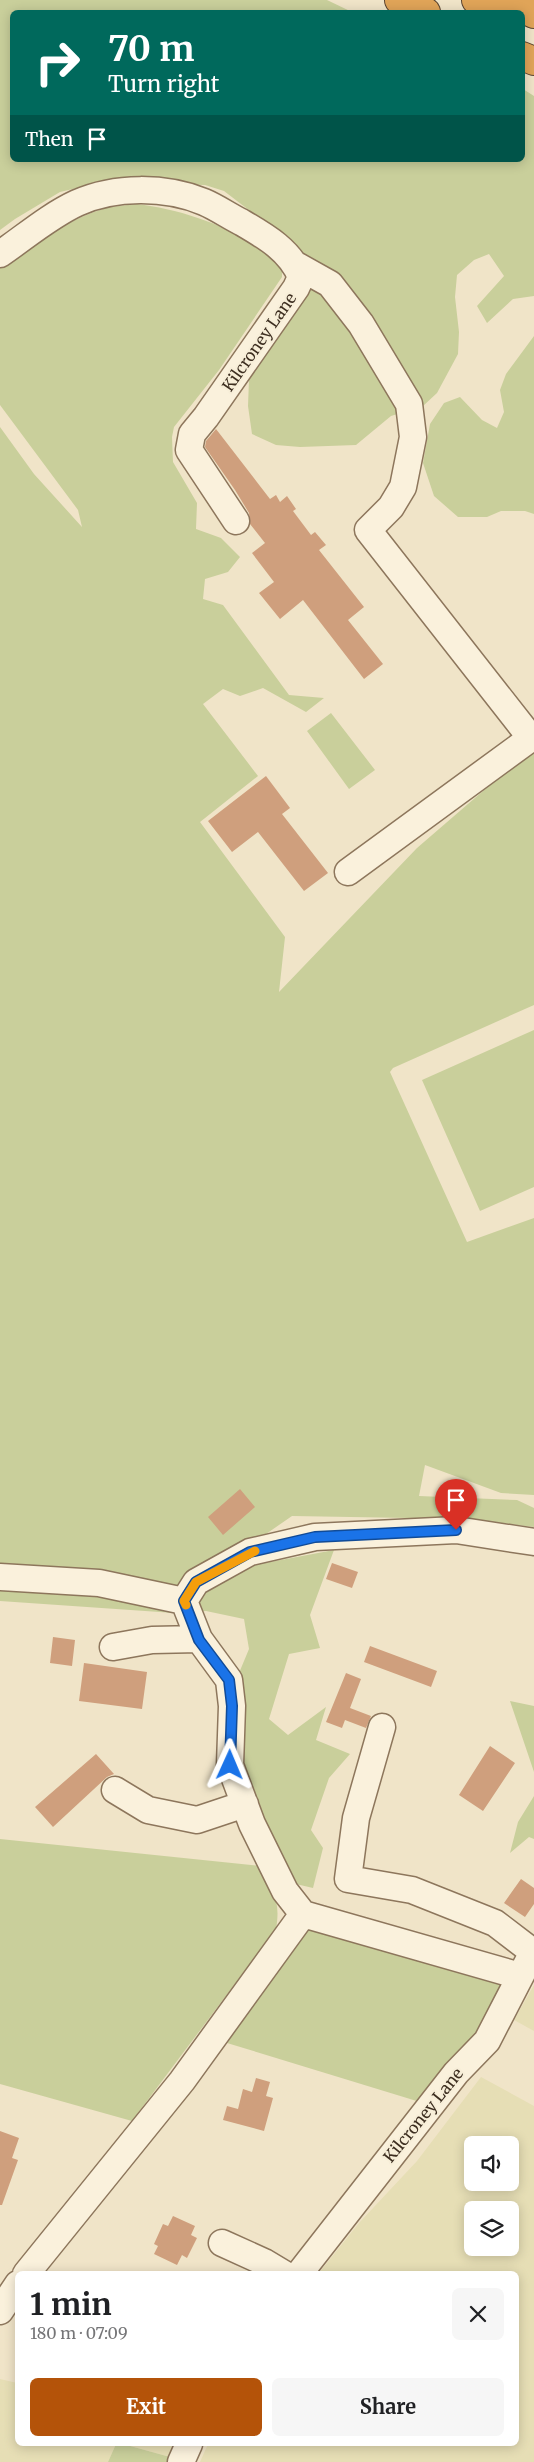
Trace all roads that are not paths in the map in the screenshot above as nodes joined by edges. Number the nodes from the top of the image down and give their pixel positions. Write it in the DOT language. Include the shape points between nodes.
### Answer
graph roads {
  1 [pos="389,0"];
  2 [pos="399,0"];
  3 [pos="476,0"];
  4 [pos="503,0"];
  5 [pos="407,10"];
  6 [pos="422,10"];
  7 [pos="498,10"];
  8 [pos="534,14"];
  9 [pos="0,254"];
  10 [pos="296,265"];
  11 [pos="236,521"];
  12 [pos="348,872"];
  13 [pos="534,1542"];
  14 [pos="0,1577"];
  15 [pos="184,1601"];
  16 [pos="199,1640"];
  17 [pos="113,1647"];
  18 [pos="382,1727"];
  19 [pos="115,1790"];
  20 [pos="245,1804"];
  21 [pos="303,1914"];
  22 [pos="533,1951"];
  23 [pos="520,1976"];
  24 [pos="222,2243"];
  25 [pos="28,2271"];
  26 [pos="279,2271"];
  27 [pos="301,2271"];
  28 [pos="15,2288"];
  29 [pos="0,2311"];
  30 [pos="188,2446"];
  31 [pos="180,2462"];
  1 -- 5 [label="highway"];
  2 -- 6 [label="highway"];
  3 -- 7 [label="highway"];
  4 -- 8 [label="highway"];
  9 -- 10 [label="street" via="39,225 77,203 121,191 158,191 203,202 270,238"];
  10 -- 11 [label="street, Kilcroney Lane" via="301,277 296,288 192,434 188,450"];
  10 -- 12 [label="street" via="330,284 361,324 409,404 413,437 403,487 390,507 368,530 531,738"];
  13 -- 15 [label="street" via="456,1530 315,1537 250,1552 196,1582"];
  14 -- 15 [label="street" via="99,1582"];
  15 -- 16 [label="street"];
  16 -- 17 [label="street" via="152,1640"];
  16 -- 20 [label="street" via="229,1680 232,1706 230,1765"];
  18 -- 22 [label="street" via="356,1818 348,1879 412,1890 495,1923"];
  19 -- 20 [label="street" via="148,1810 197,1820"];
  20 -- 21 [label="street" via="285,1891"];
  21 -- 23 [label="street"];
  21 -- 25 [label="street" via="182,2081"];
  22 -- 23 [label="street, Kilcroney Lane"];
  23 -- 27 [label="street, Kilcroney Lane" via="487,2041 450,2080"];
  24 -- 26 [label="street"];
  28 -- 29 [label="street"];
  30 -- 31 [label="street"];
}
